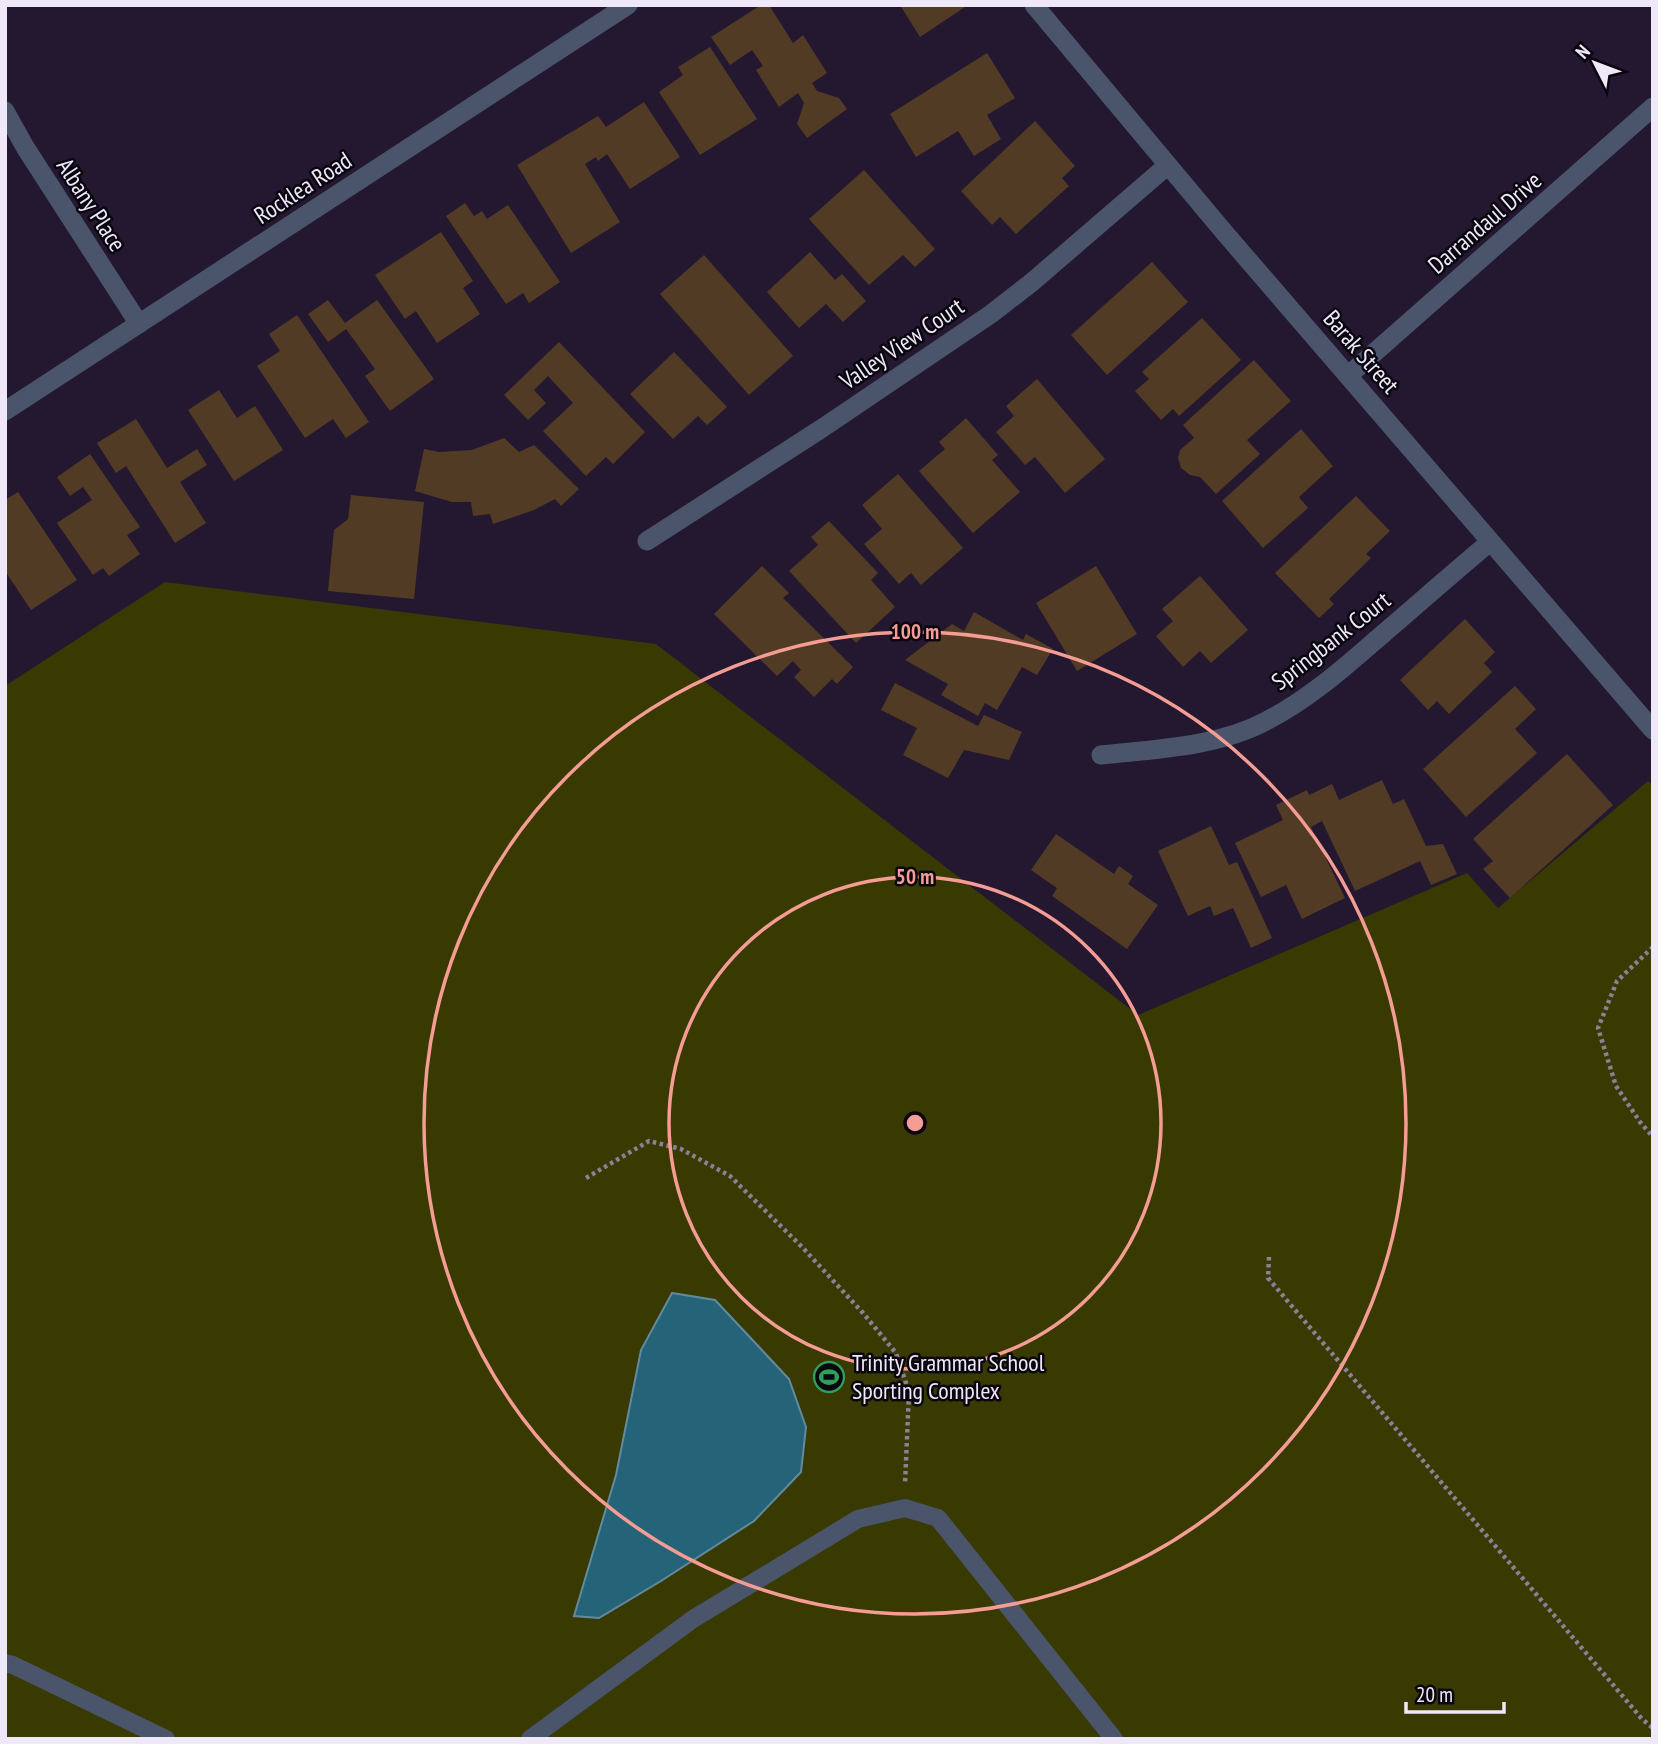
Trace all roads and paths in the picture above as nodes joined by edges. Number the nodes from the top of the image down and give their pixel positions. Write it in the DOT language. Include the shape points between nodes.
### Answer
graph roads {
  1 [pos="628,5"];
  2 [pos="1034,5"];
  3 [pos="1653,107"];
  4 [pos="5,111"];
  5 [pos="1168,165"];
  6 [pos="139,324"];
  7 [pos="1349,375"];
  8 [pos="5,411"];
  9 [pos="647,541"];
  10 [pos="1489,542"];
  11 [pos="1653,730"];
  12 [pos="1101,755"];
  13 [pos="1653,947"];
  14 [pos="1653,1137"];
  15 [pos="586,1178"];
  16 [pos="1269,1257"];
  17 [pos="905,1508"];
  18 [pos="5,1663"];
  19 [pos="1653,1728"];
  20 [pos="166,1739"];
  21 [pos="530,1739"];
  22 [pos="1114,1739"];
  1 -- 6 [label="street, Rocklea Road"];
  2 -- 5 [label="street, Barak Street"];
  3 -- 7 [label="street, Darrandaul Drive"];
  4 -- 6 [label="street, Albany Place"];
  5 -- 7 [label="street, Barak Street"];
  5 -- 9 [label="street, Valley View Court" via="991,314"];
  6 -- 8 [label="street, Rocklea Road"];
  7 -- 10 [label="street, Barak Street"];
  10 -- 11 [label="street, Barak Street"];
  10 -- 12 [label="street, Springbank Court" via="1356,658 1267,721 1178,747"];
  13 -- 14 [label="path" via="1617,981 1598,1028 1616,1086"];
  15 -- 17 [label="path" via="649,1141 681,1149 730,1177 803,1248 896,1353 909,1392"];
  16 -- 19 [label="path" via="1268,1278"];
  17 -- 21 [label="lane" via="858,1519 693,1619"];
  17 -- 22 [label="lane" via="938,1518"];
  18 -- 20 [label="lane"];
}
